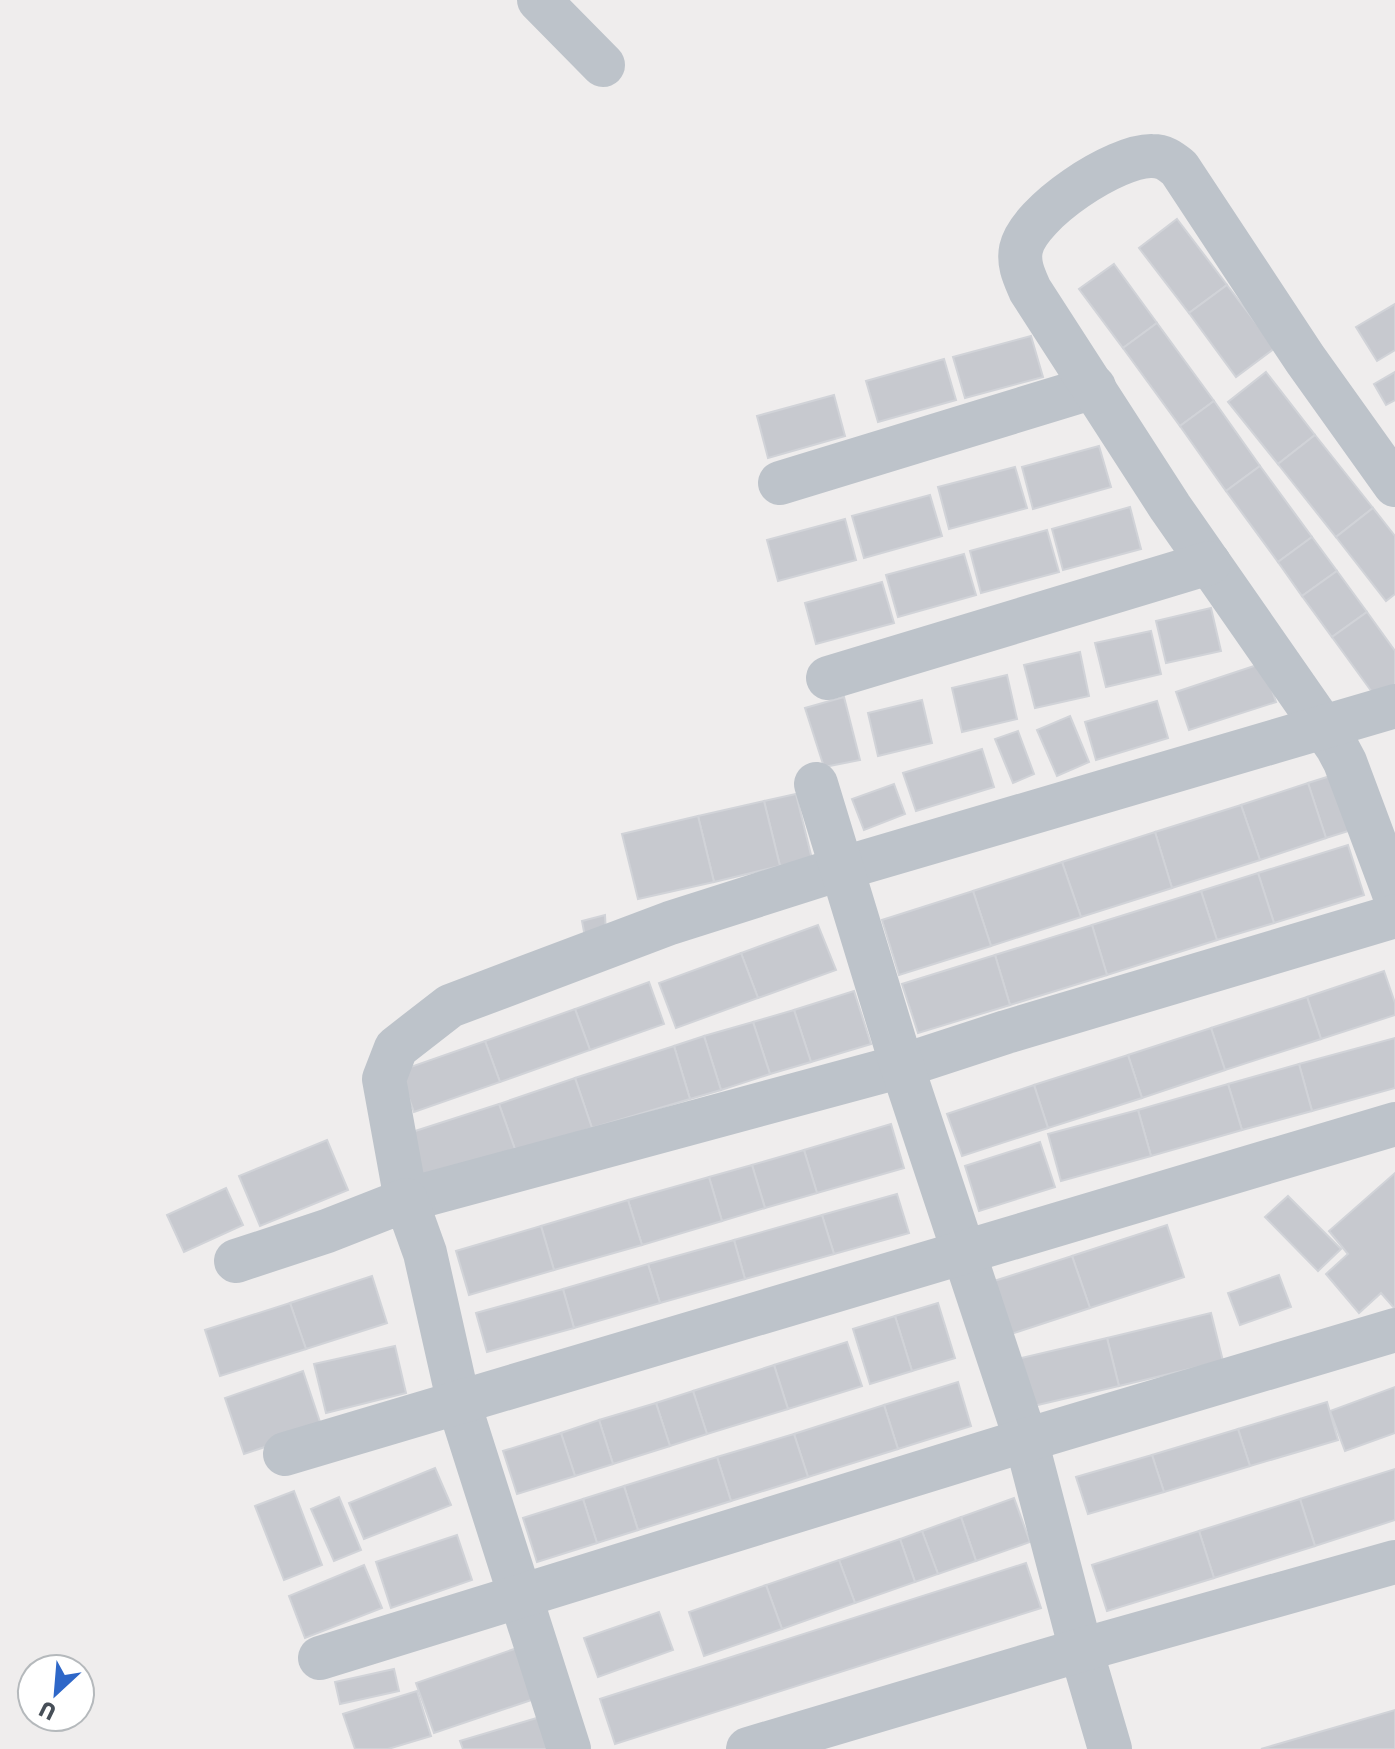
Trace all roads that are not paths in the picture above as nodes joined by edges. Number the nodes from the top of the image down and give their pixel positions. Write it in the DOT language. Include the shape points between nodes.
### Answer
graph roads {
  1 [pos="539,0"];
  2 [pos="603,65"];
  3 [pos="1094,387"];
  4 [pos="780,483"];
  5 [pos="1395,485"];
  6 [pos="1209,563"];
  7 [pos="828,678"];
  8 [pos="1395,706"];
  9 [pos="1322,728"];
  10 [pos="816,784"];
  11 [pos="840,869"];
  12 [pos="1395,896"];
  13 [pos="1395,916"];
  14 [pos="902,1066"];
  15 [pos="1395,1124"];
  16 [pos="406,1200"];
  17 [pos="962,1251"];
  18 [pos="236,1261"];
  19 [pos="1395,1330"];
  20 [pos="459,1404"];
  21 [pos="1026,1440"];
  22 [pos="285,1454"];
  23 [pos="1395,1562"];
  24 [pos="519,1598"];
  25 [pos="1081,1650"];
  26 [pos="320,1658"];
  27 [pos="569,1749"];
  28 [pos="748,1749"];
  29 [pos="1110,1749"];
  1 -- 2 [label="street"];
  3 -- 4 [label="street"];
  3 -- 5 [label="street" via="1030,290 1020,266 1021,248 1028,231 1054,204 1111,168 1161,156 1179,168"];
  3 -- 6 [label="street"];
  6 -- 7 [label="street"];
  6 -- 9 [label="street"];
  8 -- 9 [label="street"];
  9 -- 11 [label="street"];
  9 -- 12 [label="street" via="1345,762"];
  10 -- 11 [label="street"];
  11 -- 14 [label="street"];
  11 -- 16 [label="street" via="670,923 450,1006 411,1034 396,1048 384,1079"];
  13 -- 14 [label="street"];
  14 -- 16 [label="street"];
  14 -- 17 [label="street"];
  15 -- 17 [label="street"];
  16 -- 18 [label="street"];
  16 -- 20 [label="street" via="425,1253"];
  17 -- 20 [label="street"];
  17 -- 21 [label="street"];
  19 -- 21 [label="street"];
  20 -- 22 [label="street"];
  20 -- 24 [label="street"];
  21 -- 24 [label="street"];
  21 -- 25 [label="street"];
  23 -- 25 [label="street"];
  24 -- 26 [label="street"];
  24 -- 27 [label="street"];
  25 -- 28 [label="street"];
  25 -- 29 [label="street"];
}
